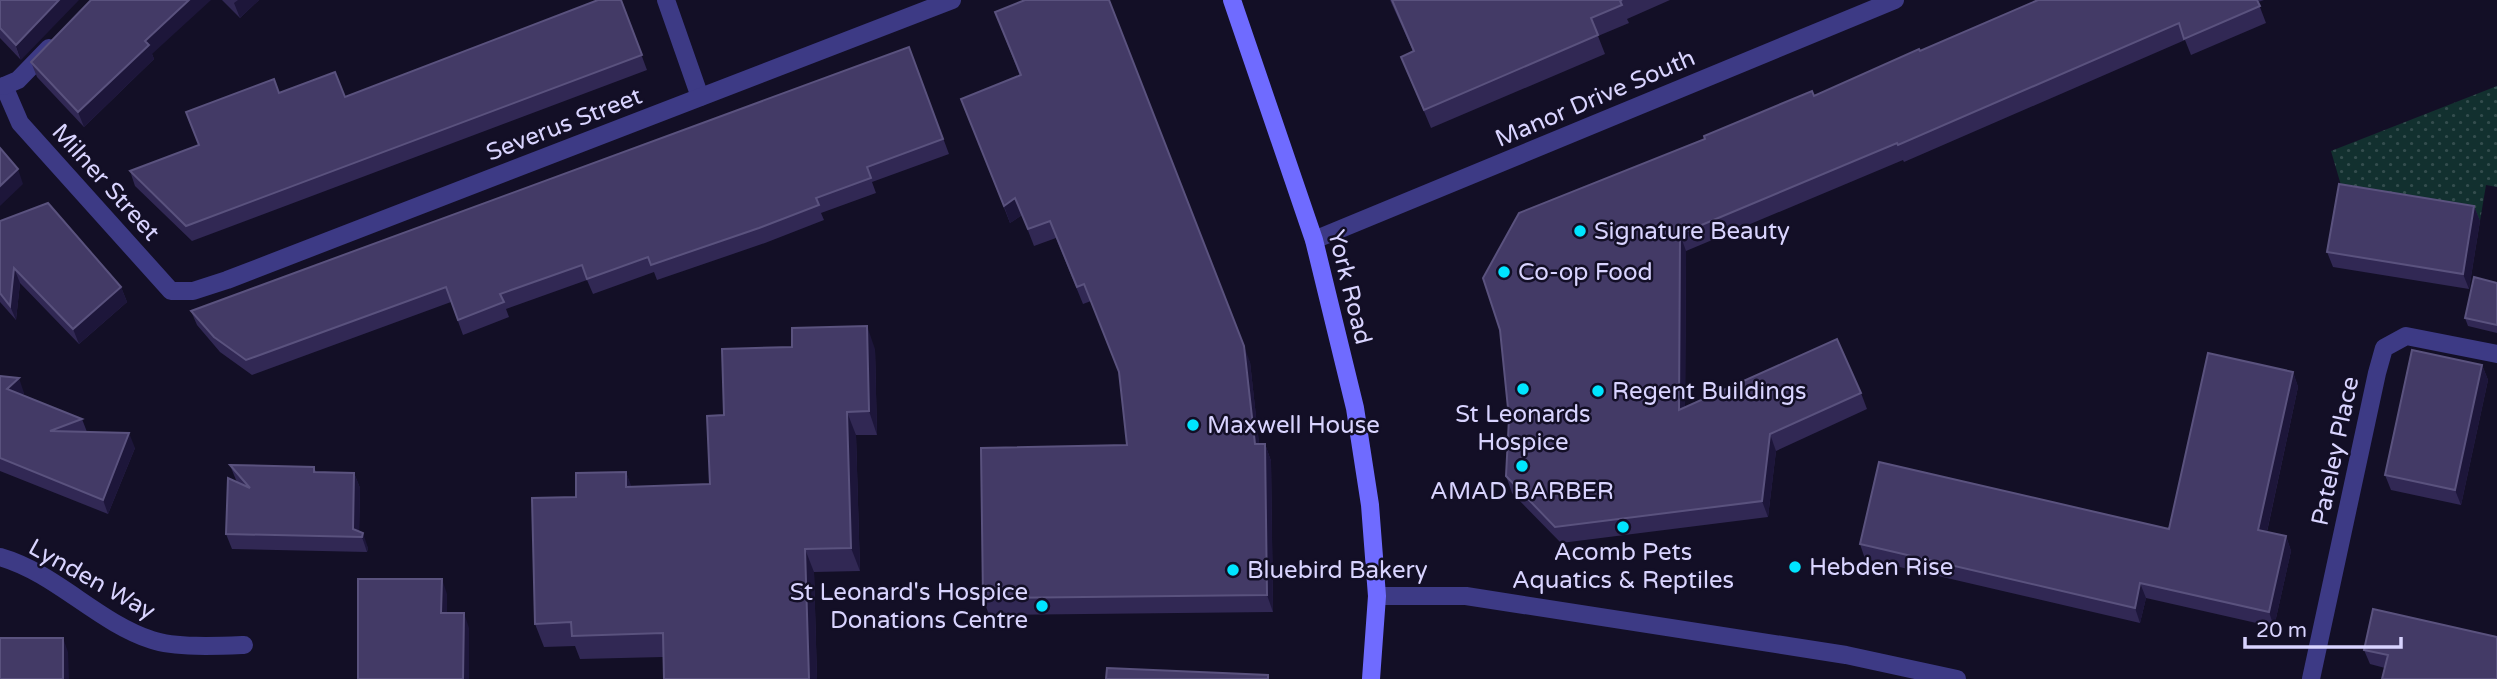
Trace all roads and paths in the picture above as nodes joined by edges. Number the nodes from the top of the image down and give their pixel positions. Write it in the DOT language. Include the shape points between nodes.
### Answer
graph roads {
  1 [pos="666,0"];
  2 [pos="952,0"];
  3 [pos="1232,0"];
  4 [pos="1895,0"];
  5 [pos="56,40"];
  6 [pos="2,86"];
  7 [pos="700,97"];
  8 [pos="1314,240"];
  9 [pos="193,291"];
  10 [pos="2497,354"];
  11 [pos="0,557"];
  12 [pos="1377,596"];
  13 [pos="244,645"];
  14 [pos="1371,679"];
  15 [pos="1957,679"];
  16 [pos="2311,679"];
  1 -- 7 [label="street"];
  2 -- 7 [label="street, Severus Street"];
  3 -- 8 [label="main road, York Road"];
  4 -- 8 [label="street, Manor Drive South"];
  5 -- 6 [label="street" via="18,80"];
  6 -- 9 [label="street, Milner Street" via="20,124 171,291"];
  7 -- 9 [label="street, Severus Street"];
  8 -- 12 [label="main road, York Road" via="1355,408 1370,505"];
  10 -- 16 [label="street, Pateley Place" via="2406,336 2385,348"];
  11 -- 13 [label="street, Lynden Way" via="48,579 131,632 155,642"];
  12 -- 14 [label="main road, York Road"];
  12 -- 15 [label="street" via="1466,596 1846,655"];
}
